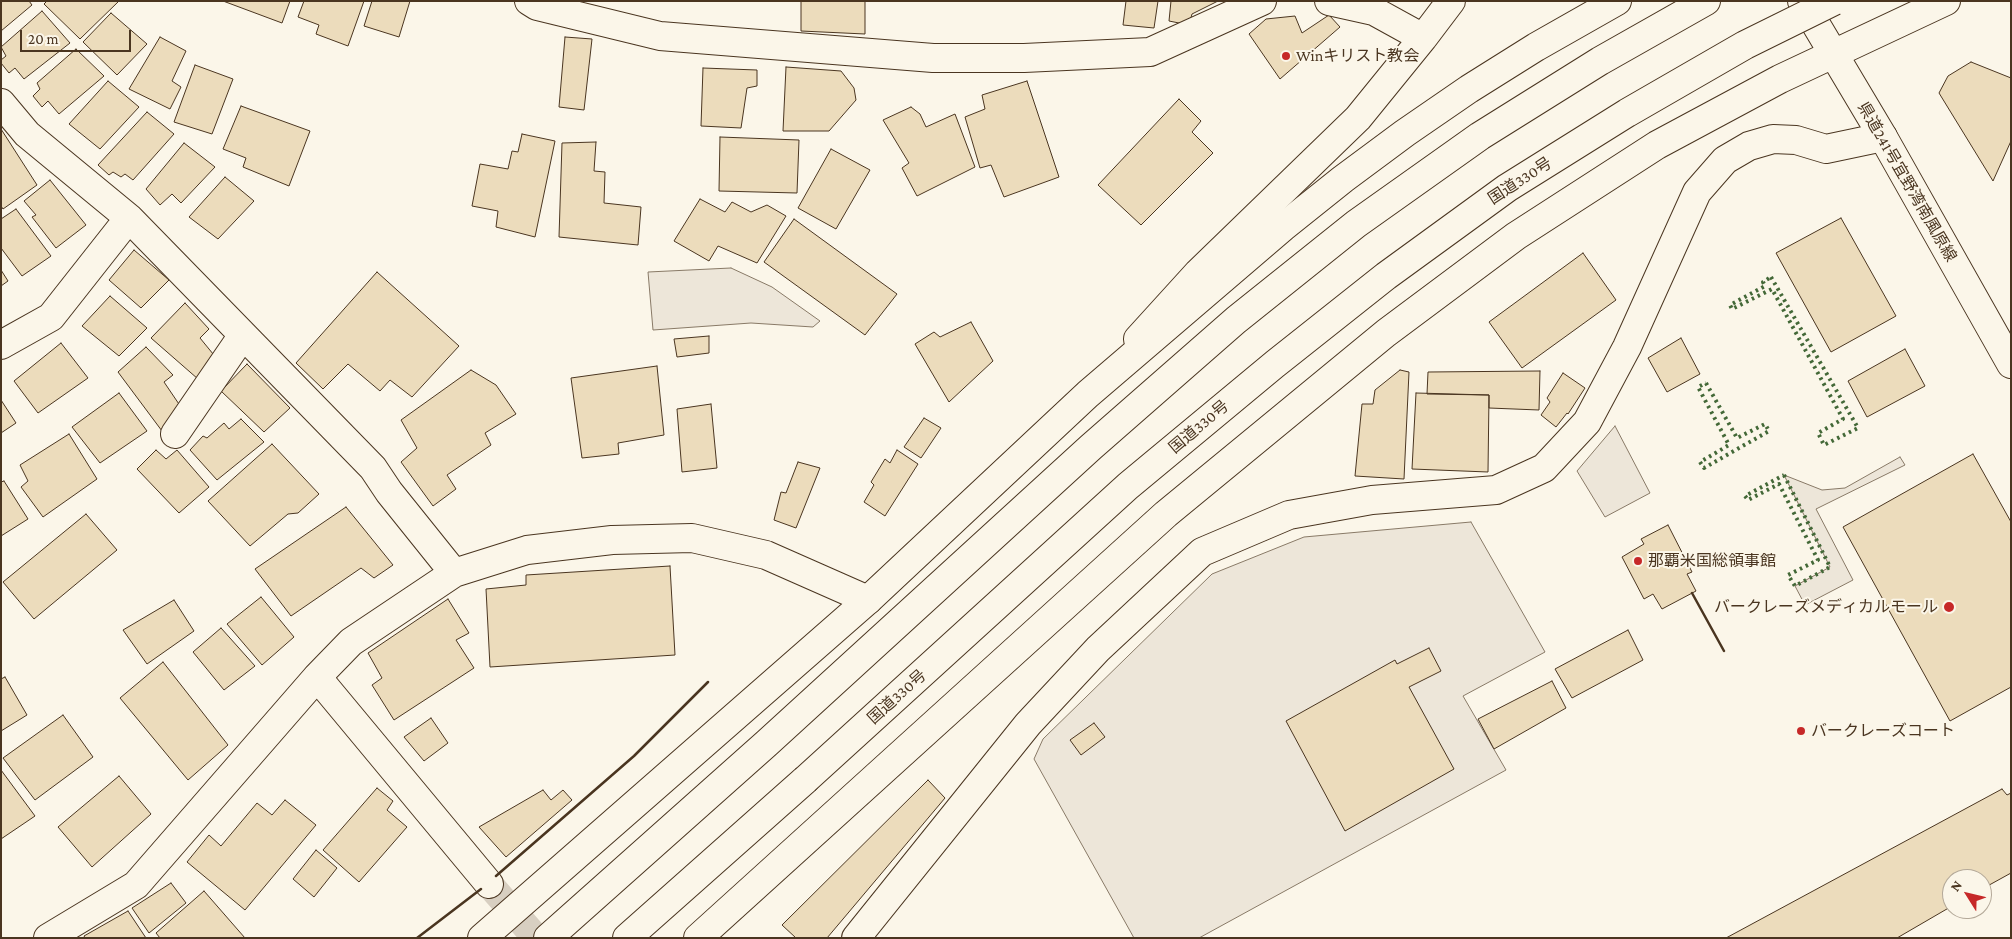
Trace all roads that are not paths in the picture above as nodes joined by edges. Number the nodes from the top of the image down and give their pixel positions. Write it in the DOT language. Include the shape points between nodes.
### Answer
graph roads {
  1 [pos="529,1"];
  2 [pos="1262,1"];
  3 [pos="1329,1"];
  4 [pos="1451,1"];
  5 [pos="1617,1"];
  6 [pos="1706,1"];
  7 [pos="1802,1"];
  8 [pos="1834,1"];
  9 [pos="1946,1"];
  10 [pos="1424,38"];
  11 [pos="1833,53"];
  12 [pos="1,103"];
  13 [pos="1883,137"];
  14 [pos="129,218"];
  15 [pos="243,335"];
  16 [pos="1,345"];
  17 [pos="2011,364"];
  18 [pos="1088,394"];
  19 [pos="175,434"];
  20 [pos="454,573"];
  21 [pos="868,600"];
  22 [pos="318,677"];
  23 [pos="489,884"];
  24 [pos="48,938"];
  25 [pos="482,938"];
  26 [pos="548,938"];
  27 [pos="626,938"];
  28 [pos="698,938"];
  29 [pos="856,938"];
  1 -- 2 [label="main road" via="537,6 660,36 934,58 1024,58 1150,52"];
  3 -- 10 [label="main road" via="1374,11"];
  4 -- 10 [label="main road"];
  5 -- 18 [label="main road" via="1536,47 1397,139 1283,227"];
  6 -- 26 [label="main road" via="1600,61 1480,136 1356,224 1236,320"];
  7 -- 11 [label="main road, 県道241号宜野湾南風原線"];
  8 -- 27 [label="main road, 国道330号, bridge" via="1745,45 1627,113 1507,188 1386,276 1128,486"];
  9 -- 11 [label="main road"];
  10 -- 18 [label="main road" via="1358,118 1198,273"];
  11 -- 13 [label="main road, 県道241号宜野湾南風原線"];
  11 -- 28 [label="main road" via="1657,145 1516,236 1386,333 1166,514"];
  12 -- 14 [label="main road" via="27,134"];
  13 -- 17 [label="main road, 県道241号宜野湾南風原線"];
  13 -- 29 [label="main road" via="1826,149 1796,140 1773,139 1749,146 1725,160 1697,192 1627,347 1587,422 1544,468 1496,490 1372,500 1289,515 1202,552 1098,649 1028,724"];
  14 -- 15 [label="main road"];
  14 -- 16 [label="main road" via="51,317"];
  15 -- 19 [label="main road"];
  15 -- 20 [label="main road" via="373,468"];
  18 -- 21 [label="main road"];
  20 -- 21 [label="main road" via="527,550 612,540 692,538 766,556"];
  20 -- 22 [label="main road" via="351,642"];
  21 -- 25 [label="main road"];
  22 -- 23 [label="main road"];
  22 -- 24 [label="main road" via="136,885"];
}
